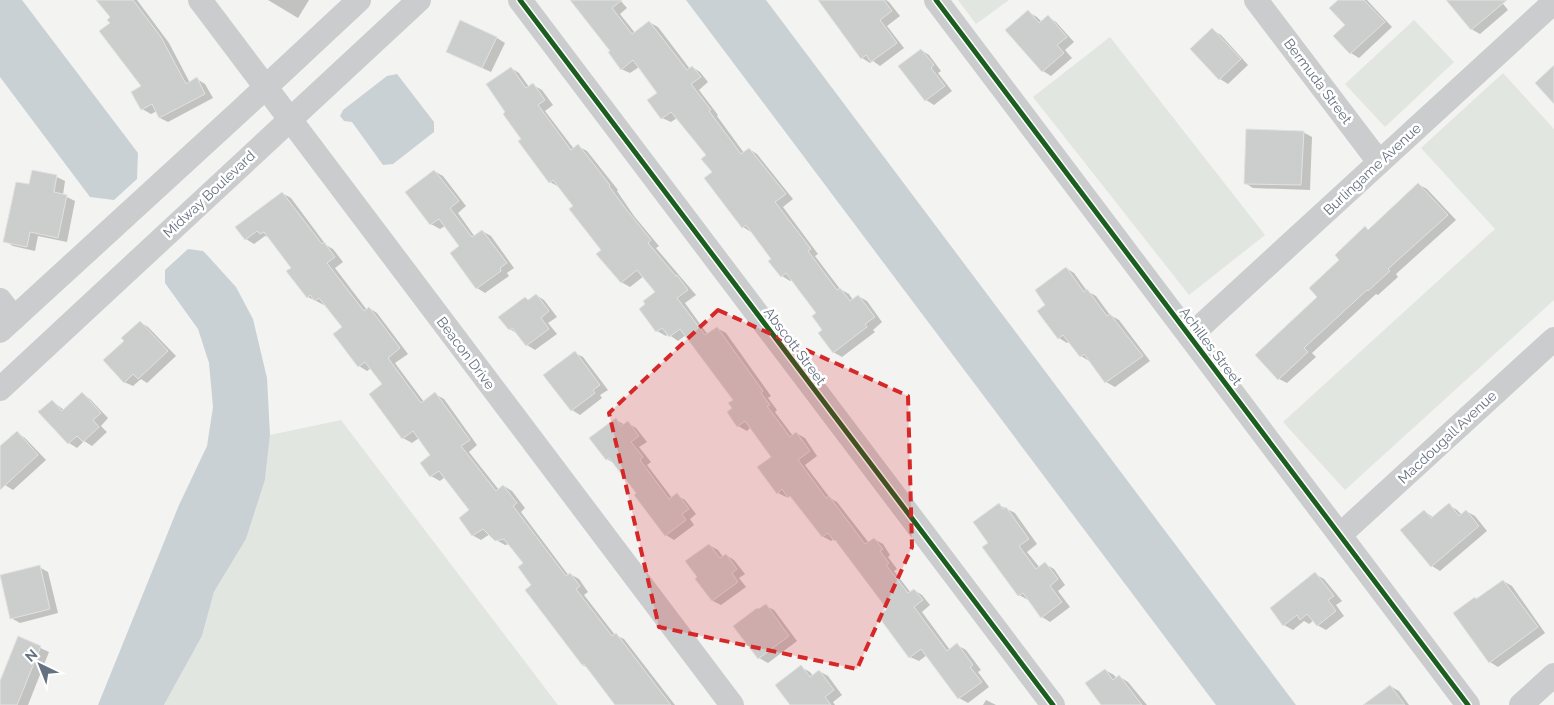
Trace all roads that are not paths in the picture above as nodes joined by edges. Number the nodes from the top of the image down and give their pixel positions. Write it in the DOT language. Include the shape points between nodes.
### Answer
graph roads {
  1 [pos="200,0"];
  2 [pos="360,0"];
  3 [pos="419,0"];
  4 [pos="520,0"];
  5 [pos="936,0"];
  6 [pos="1256,0"];
  7 [pos="1554,2"];
  8 [pos="266,86"];
  9 [pos="290,119"];
  10 [pos="1379,162"];
  11 [pos="4,316"];
  12 [pos="1190,336"];
  13 [pos="1554,339"];
  14 [pos="0,389"];
  15 [pos="1340,535"];
  16 [pos="1554,675"];
  17 [pos="732,705"];
  18 [pos="1053,705"];
  19 [pos="1468,705"];
  20 [pos="1522,705"];
  1 -- 8 [label="street, Beacon Drive"];
  2 -- 8 [label="street"];
  3 -- 9 [label="street, Midway Boulevard"];
  4 -- 18 [label="street, Abscott Street"];
  5 -- 12 [label="street, Achilles Street"];
  6 -- 10 [label="street, Bermuda Street"];
  7 -- 10 [label="street, Burlingame Avenue"];
  8 -- 9 [label="street, Beacon Drive"];
  8 -- 11 [label="street"];
  9 -- 14 [label="street, Midway Boulevard"];
  9 -- 17 [label="street, Beacon Drive"];
  10 -- 12 [label="street, Burlingame Avenue"];
  12 -- 15 [label="street, Achilles Street"];
  13 -- 15 [label="street, Macdougall Avenue"];
  15 -- 19 [label="street, Achilles Street"];
  16 -- 20 [label="street"];
}
